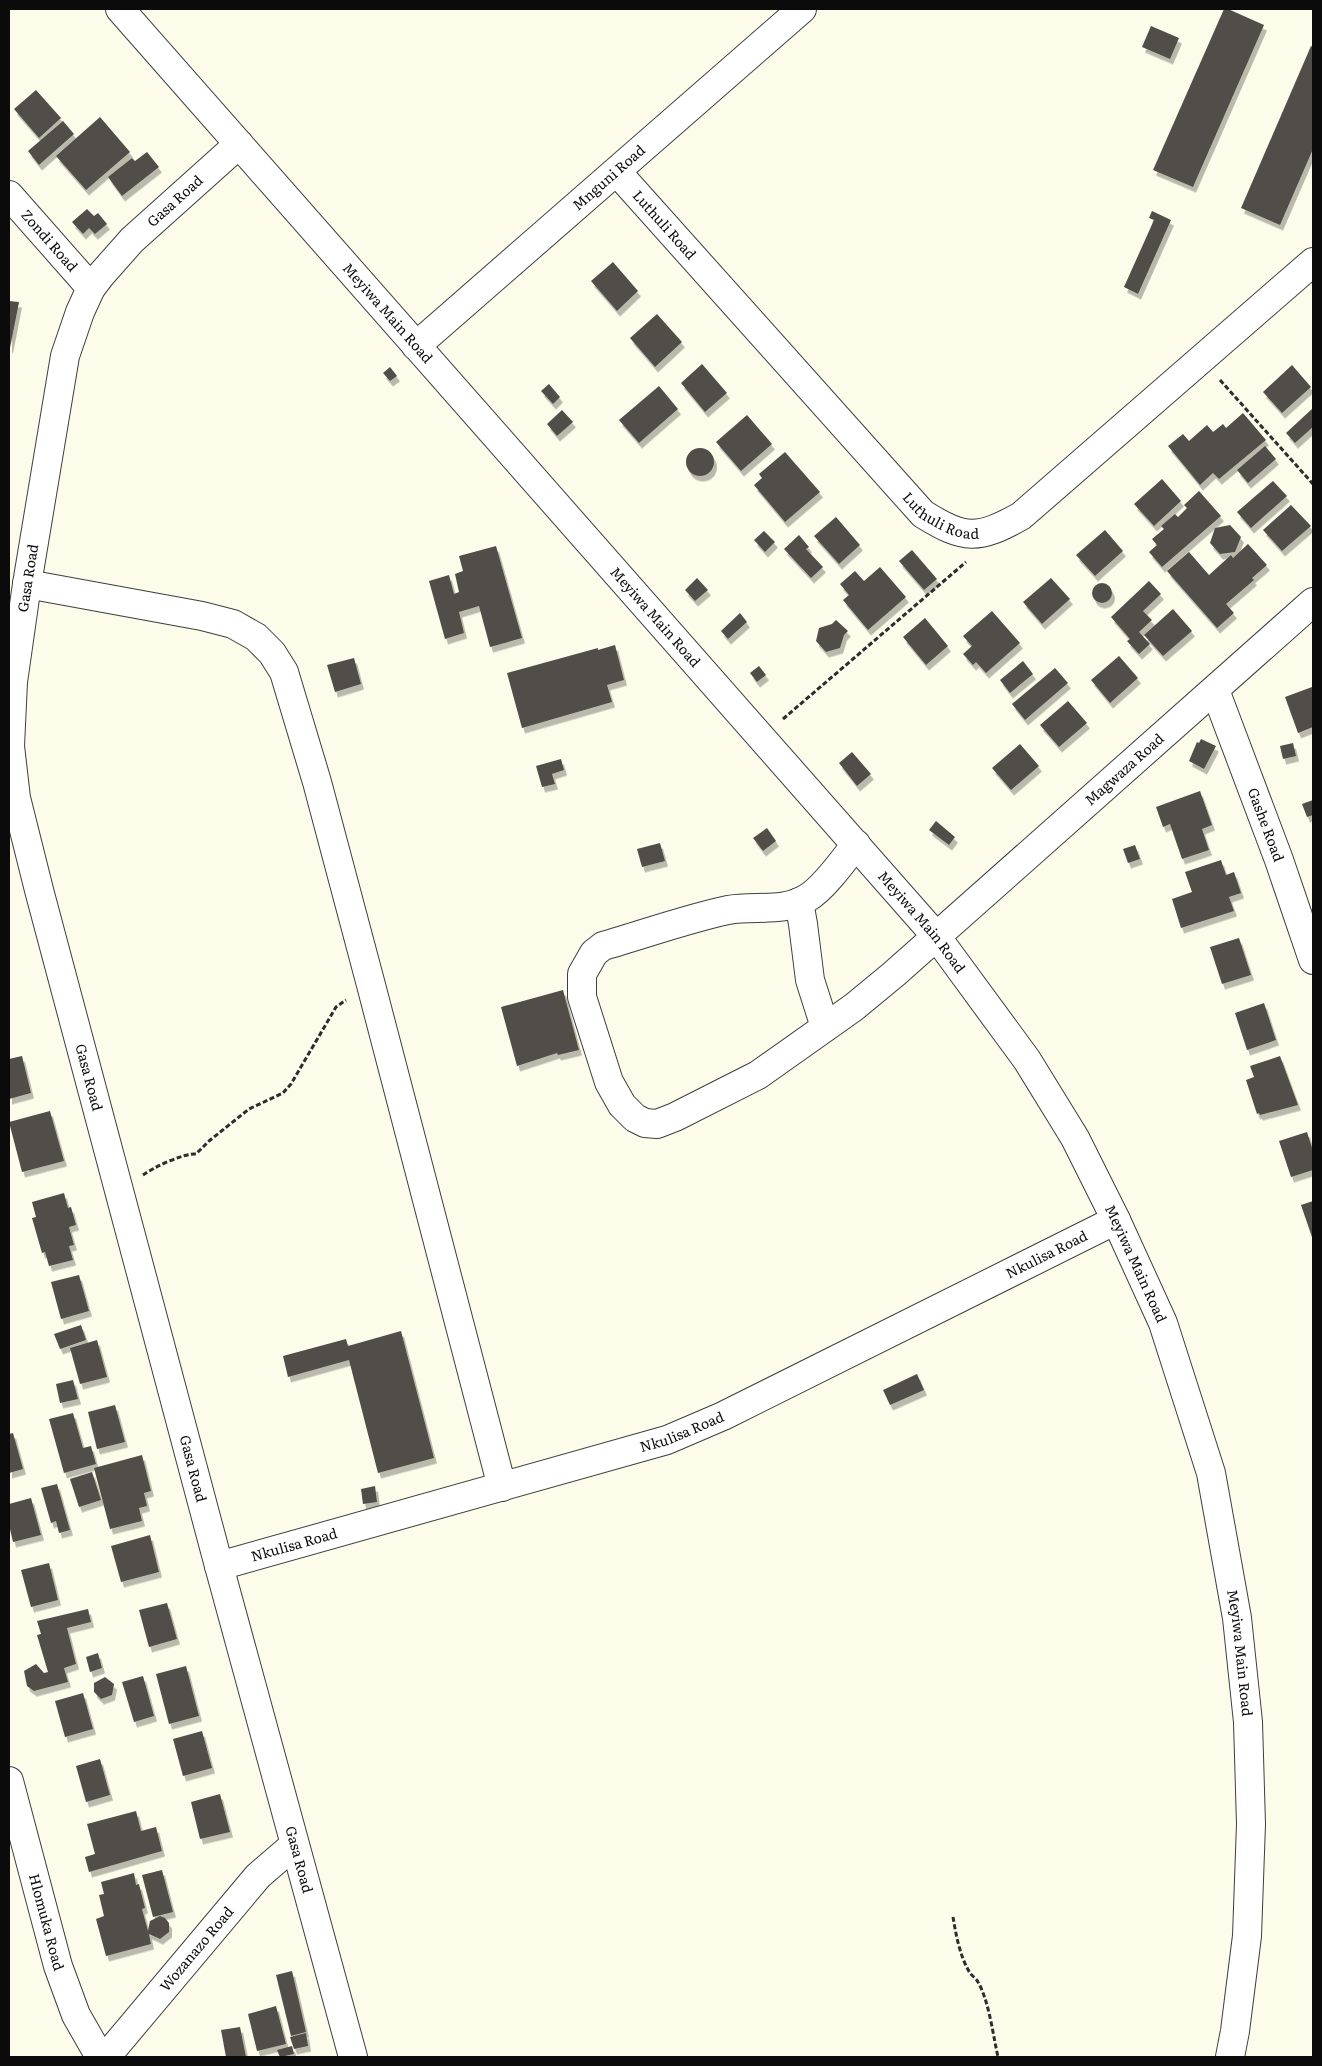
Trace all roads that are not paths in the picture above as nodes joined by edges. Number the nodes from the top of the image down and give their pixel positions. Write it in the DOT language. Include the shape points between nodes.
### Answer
graph roads {
  1 [pos="120,9"];
  2 [pos="802,9"];
  3 [pos="239,144"];
  4 [pos="617,172"];
  5 [pos="9,195"];
  6 [pos="1313,262"];
  7 [pos="91,288"];
  8 [pos="416,346"];
  9 [pos="27,584"];
  10 [pos="1313,602"];
  11 [pos="1215,690"];
  12 [pos="856,844"];
  13 [pos="799,902"];
  14 [pos="936,936"];
  15 [pos="1313,960"];
  16 [pos="825,1027"];
  17 [pos="1116,1220"];
  18 [pos="502,1487"];
  19 [pos="218,1566"];
  20 [pos="9,1781"];
  21 [pos="294,1845"];
  22 [pos="100,2057"];
  23 [pos="106,2057"];
  24 [pos="353,2057"];
  25 [pos="1230,2057"];
  1 -- 3 [label="street, Meyiwa Main Road"];
  2 -- 4 [label="street, Mnguni Road"];
  3 -- 7 [label="street, Gasa Road" via="132,240"];
  3 -- 8 [label="street, Meyiwa Main Road"];
  4 -- 6 [label="street, Luthuli Road" via="923,514 946,528 967,535 995,531 1021,516"];
  4 -- 8 [label="street, Mnguni Road"];
  5 -- 7 [label="street, Zondi Road"];
  7 -- 9 [label="street, Gasa Road" via="65,356"];
  8 -- 12 [label="street, Meyiwa Main Road"];
  9 -- 18 [label="street" via="233,624 256,637 284,672 372,985"];
  9 -- 19 [label="street, Gasa Road" via="13,682 10,746 16,798"];
  10 -- 11 [label="street, Magwaza Road"];
  11 -- 14 [label="street, Magwaza Road"];
  11 -- 15 [label="street, Gashe Road"];
  12 -- 13 [label="street" via="832,874 808,898"];
  12 -- 14 [label="street, Meyiwa Main Road"];
  13 -- 16 [label="street" via="810,980"];
  13 -- 16 [label="street, Magwaza Road" via="729,910 603,946 594,953 582,974 582,996 609,1082 622,1105 635,1118 657,1124 758,1075"];
  14 -- 16 [label="street, Magwaza Road" via="854,1007"];
  14 -- 17 [label="street, Meyiwa Main Road" via="1027,1060 1075,1138"];
  17 -- 18 [label="street, Nkulisa Road" via="723,1416 666,1440"];
  17 -- 25 [label="street, Meyiwa Main Road" via="1163,1323 1211,1473 1238,1618 1248,1722 1251,1824 1247,1936"];
  18 -- 19 [label="street, Nkulisa Road"];
  19 -- 21 [label="street, Gasa Road"];
  20 -- 22 [label="street, Hlomuka Road" via="58,1966 76,2015"];
  21 -- 23 [label="street, Wozanazo Road" via="258,1876"];
  21 -- 24 [label="street, Gasa Road"];
}
